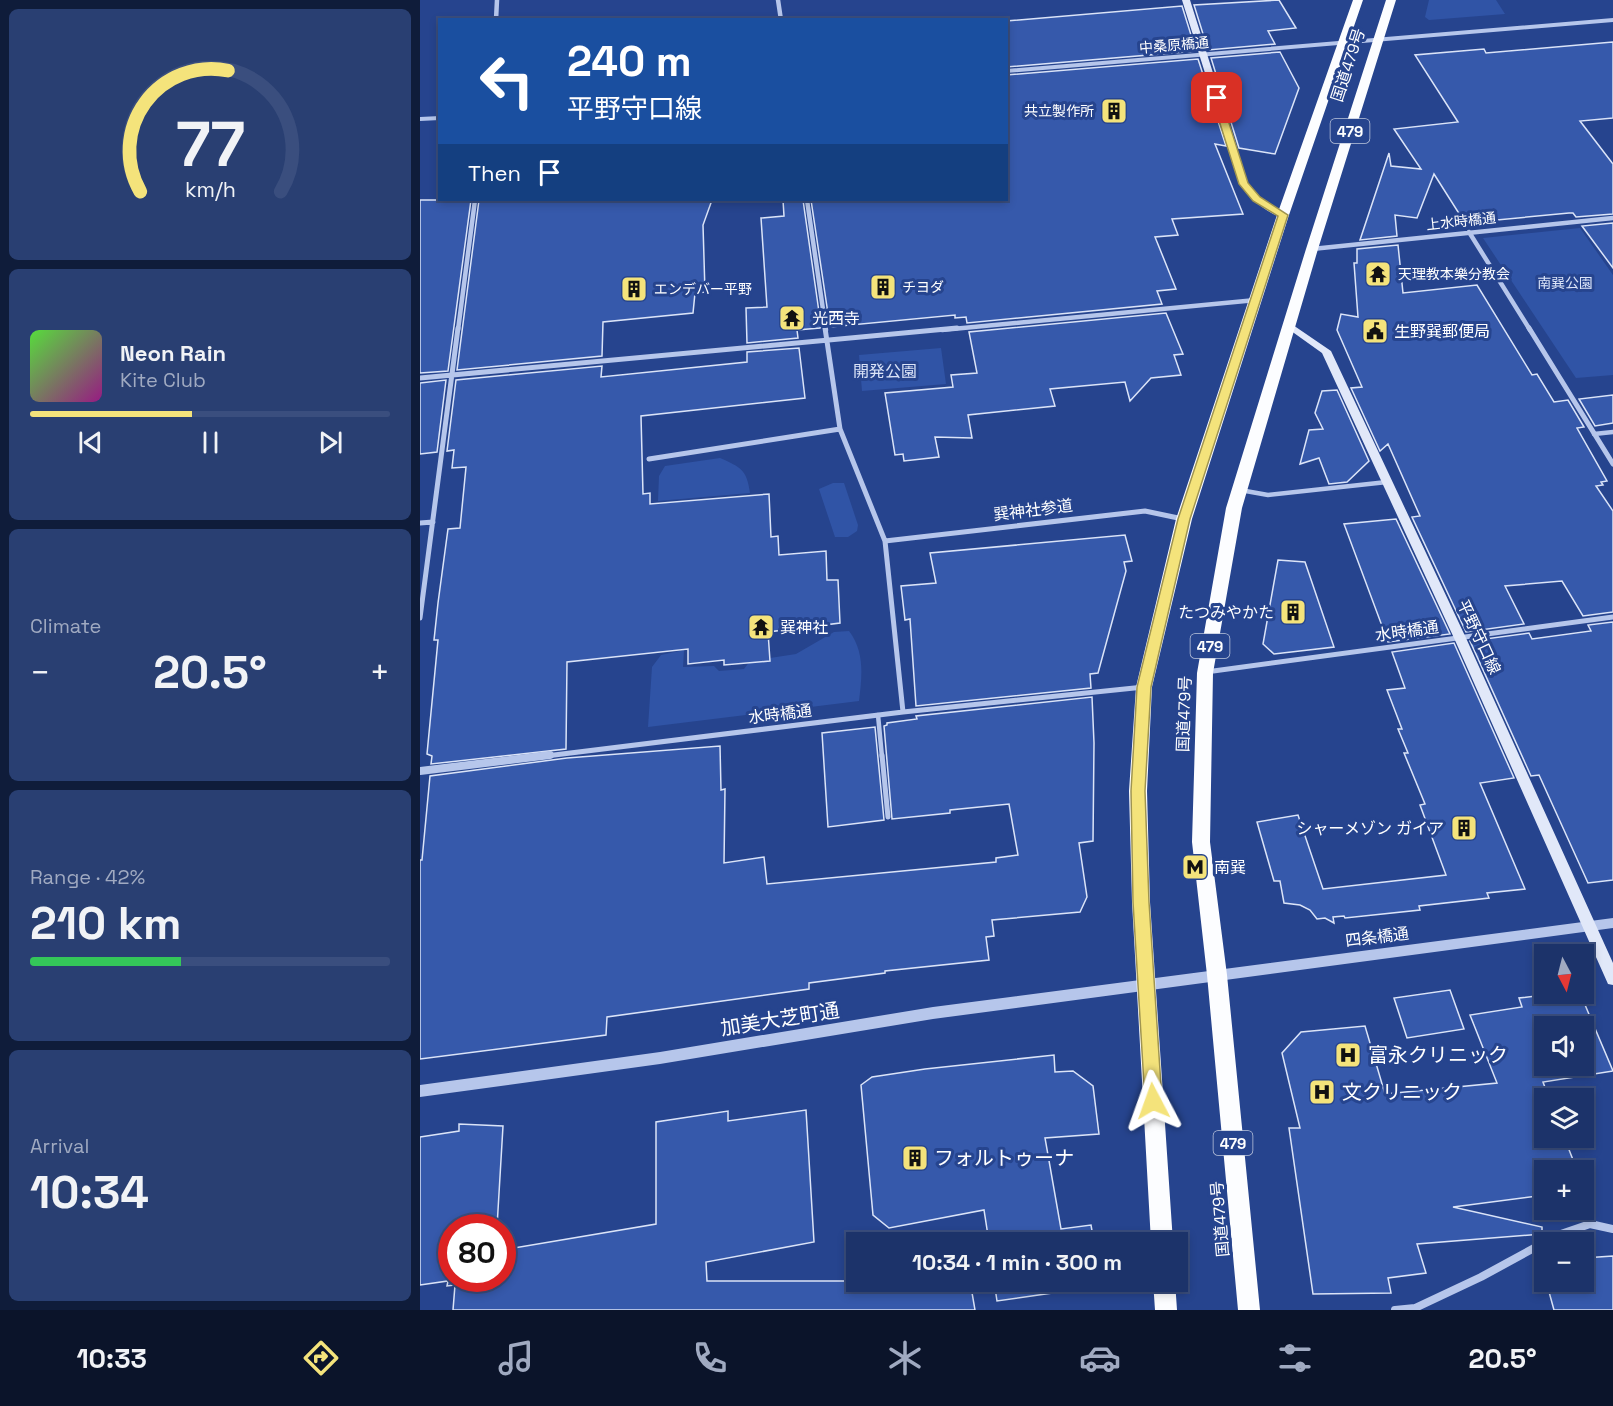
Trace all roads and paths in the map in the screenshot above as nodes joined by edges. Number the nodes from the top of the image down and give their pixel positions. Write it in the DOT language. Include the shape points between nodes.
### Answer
graph roads {
  1 [pos="498,0"];
  2 [pos="778,0"];
  3 [pos="1186,0"];
  4 [pos="1358,0"];
  5 [pos="1391,0"];
  6 [pos="496,18"];
  7 [pos="781,18"];
  8 [pos="1613,20"];
  9 [pos="1379,39"];
  10 [pos="1343,42"];
  11 [pos="1203,55"];
  12 [pos="1008,71"];
  13 [pos="438,118"];
  14 [pos="420,119"];
  15 [pos="475,201"];
  16 [pos="807,201"];
  17 [pos="1283,215"];
  18 [pos="1613,218"];
  19 [pos="1469,232"];
  20 [pos="1312,249"];
  21 [pos="1256,300"];
  22 [pos="1290,326"];
  23 [pos="827,342"];
  24 [pos="453,376"];
  25 [pos="420,378"];
  26 [pos="840,429"];
  27 [pos="1613,432"];
  28 [pos="1594,434"];
  29 [pos="649,459"];
  30 [pos="1613,464"];
  31 [pos="1387,483"];
  32 [pos="1239,490"];
  33 [pos="1184,519"];
  34 [pos="433,522"];
  35 [pos="420,523"];
  36 [pos="885,541"];
  37 [pos="1613,617"];
  38 [pos="420,618"];
  39 [pos="1460,638"];
  40 [pos="1205,673"];
  41 [pos="1144,687"];
  42 [pos="903,712"];
  43 [pos="878,716"];
  44 [pos="420,771"];
  45 [pos="888,817"];
  46 [pos="1613,923"];
  47 [pos="1590,926"];
  48 [pos="1217,975"];
  49 [pos="1613,979"];
  50 [pos="1146,986"];
  51 [pos="420,1091"];
  52 [pos="1613,1229"];
  53 [pos="1161,1232"];
  54 [pos="1165,1292"];
  55 [pos="1166,1310"];
  56 [pos="1249,1310"];
  57 [pos="1395,1310"];
  1 -- 6 [label="street"];
  2 -- 7 [label="street"];
  3 -- 11 [label="main road"];
  4 -- 10 [label="highway, 国道479号 / 479"];
  5 -- 9 [label="highway, 国道479号 / 479"];
  8 -- 9 [label="street"];
  9 -- 10 [label="street, 中桑原橋通"];
  9 -- 20 [label="highway, 国道479号 / 479"];
  10 -- 11 [label="street, 中桑原橋通"];
  10 -- 17 [label="highway, 国道479号 / 479"];
  11 -- 12 [label="street, 中桑原橋通"];
  11 -- 17 [label="main road" via="1244,184 1256,199"];
  13 -- 14 [label="street"];
  15 -- 24 [label="street"];
  16 -- 23 [label="street"];
  17 -- 21 [label="highway, 国道479号 / 479"];
  18 -- 19 [label="street, 上水時橋通"];
  19 -- 20 [label="street, 上水時橋通"];
  19 -- 28 [label="street"];
  20 -- 22 [label="highway, 国道479号 / 479"];
  21 -- 23 [label="street"];
  21 -- 33 [label="highway, 国道479号 / 479"];
  22 -- 31 [label="main road, 平野守口線" via="1326,351"];
  22 -- 32 [label="highway, 国道479号 / 479"];
  23 -- 24 [label="street"];
  23 -- 26 [label="street"];
  24 -- 25 [label="street"];
  24 -- 34 [label="street"];
  26 -- 29 [label="street"];
  26 -- 36 [label="street"];
  27 -- 28 [label="lane"];
  28 -- 30 [label="street"];
  31 -- 32 [label="street" via="1268,495"];
  31 -- 39 [label="main road, 平野守口線"];
  32 -- 40 [label="highway, 国道479号 / 479"];
  33 -- 36 [label="street, 巽神社参道" via="1145,511"];
  33 -- 41 [label="highway, 国道479号 / 479"];
  34 -- 35 [label="street"];
  34 -- 38 [label="street"];
  36 -- 42 [label="street"];
  37 -- 39 [label="street, 水時橋通"];
  39 -- 40 [label="street, 水時橋通"];
  39 -- 47 [label="main road, 平野守口線"];
  40 -- 48 [label="highway, 国道479号 / 479" via="1201,842"];
  41 -- 42 [label="street, 水時橋通"];
  41 -- 50 [label="highway, 国道479号 / 479" via="1138,791"];
  42 -- 43 [label="street, 水時橋通"];
  43 -- 44 [label="street, 水時橋通"];
  43 -- 45 [label="lane"];
  46 -- 47 [label="street, 四条橋通"];
  47 -- 48 [label="street, 四条橋通"];
  47 -- 49 [label="main road, 平野守口線"];
  48 -- 50 [label="street, 四条橋通"];
  48 -- 56 [label="highway, 国道479号 / 479"];
  50 -- 51 [label="street, 加美大芝町通" via="933,1013 660,1058"];
  50 -- 53 [label="highway, 国道479号 / 479"];
  52 -- 57 [label="street" via="1590,1224 1557,1235 1415,1308"];
  54 -- 55 [label="highway"];
}
